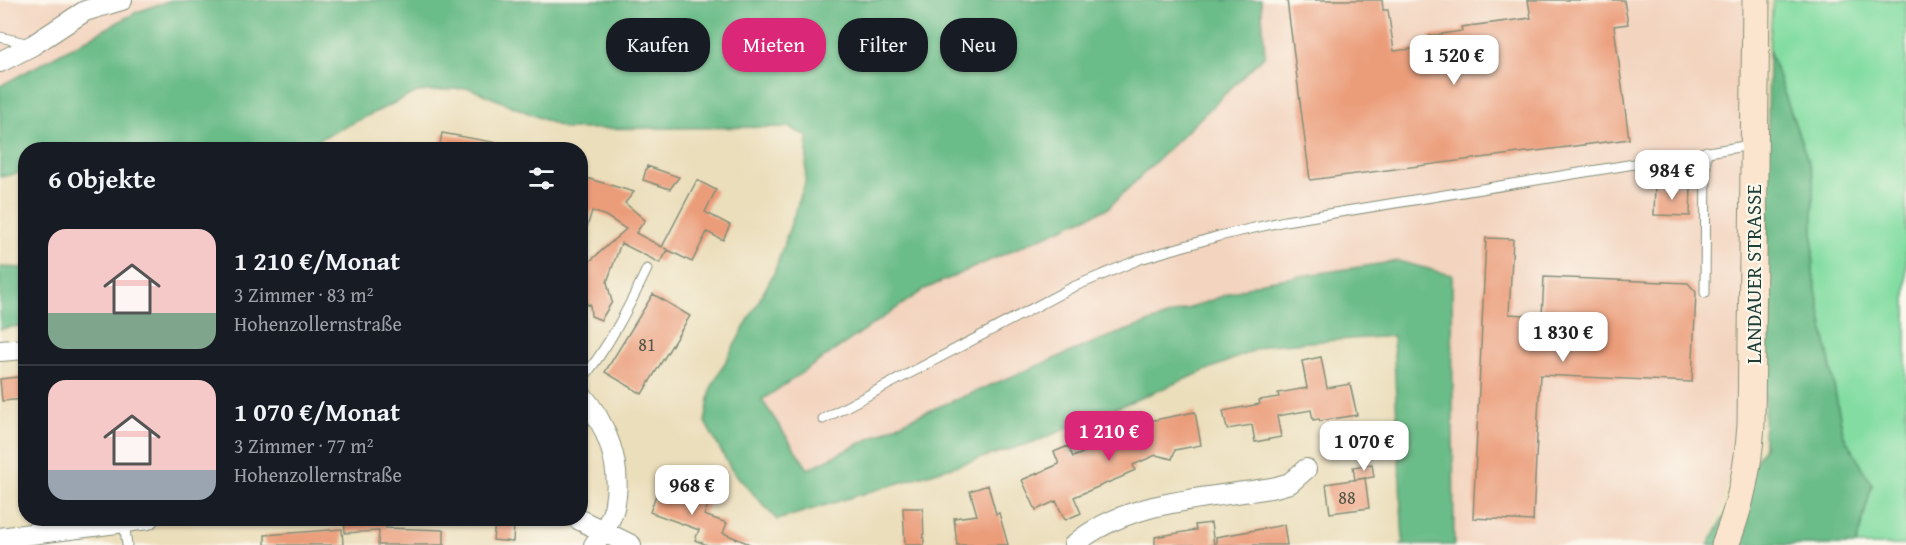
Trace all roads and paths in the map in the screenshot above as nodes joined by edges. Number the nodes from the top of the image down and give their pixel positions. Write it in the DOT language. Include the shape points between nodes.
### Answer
graph roads {
  1 [pos="1756,0"];
  2 [pos="111,2"];
  3 [pos="0,37"];
  4 [pos="33,45"];
  5 [pos="0,62"];
  6 [pos="1754,144"];
  7 [pos="1706,151"];
  8 [pos="647,269"];
  9 [pos="1705,293"];
  10 [pos="18,350"];
  11 [pos="0,351"];
  12 [pos="588,372"];
  13 [pos="588,403"];
  14 [pos="823,419"];
  15 [pos="1306,469"];
  16 [pos="87,526"];
  17 [pos="124,526"];
  18 [pos="586,526"];
  19 [pos="0,538"];
  20 [pos="599,538"];
  21 [pos="127,545"];
  22 [pos="631,545"];
  23 [pos="1074,545"];
  24 [pos="1725,545"];
  1 -- 6 [label="main road, LANDAUER STRASSE"];
  2 -- 4 [label="street" via="85,12"];
  3 -- 4 [label="lane"];
  4 -- 5 [label="street"];
  6 -- 7 [label="lane"];
  6 -- 24 [label="main road, LANDAUER STRASSE" via="1751,425 1742,498"];
  7 -- 9 [label="lane"];
  7 -- 14 [label="lane" via="1285,221 1140,259 1074,287"];
  8 -- 12 [label="lane"];
  10 -- 11 [label="street"];
  13 -- 20 [label="street" via="600,419 612,453 616,487 615,504"];
  15 -- 23 [label="street" via="1290,483 1276,488 1122,516"];
  16 -- 19 [label="street"];
  17 -- 21 [label="lane"];
  18 -- 20 [label="street"];
  20 -- 22 [label="street"];
}
